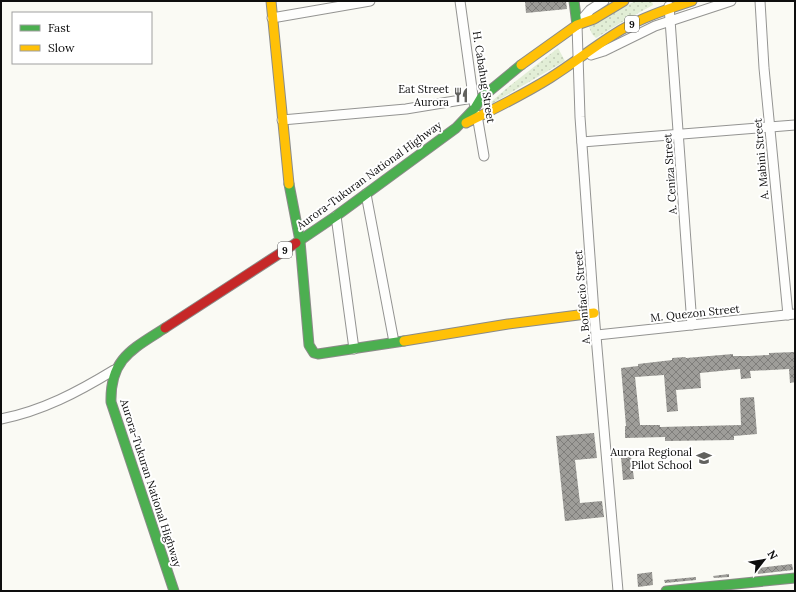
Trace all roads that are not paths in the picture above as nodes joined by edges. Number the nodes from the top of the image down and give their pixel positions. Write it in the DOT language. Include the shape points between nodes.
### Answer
graph roads {
  1 [pos="271,1"];
  2 [pos="370,1"];
  3 [pos="460,1"];
  4 [pos="574,1"];
  5 [pos="604,1"];
  6 [pos="624,1"];
  7 [pos="692,1"];
  8 [pos="732,1"];
  9 [pos="760,1"];
  10 [pos="669,4"];
  11 [pos="272,18"];
  12 [pos="671,21"];
  13 [pos="577,25"];
  14 [pos="579,59"];
  15 [pos="473,98"];
  16 [pos="477,112"];
  17 [pos="282,120"];
  18 [pos="795,125"];
  19 [pos="770,127"];
  20 [pos="679,134"];
  21 [pos="582,142"];
  22 [pos="484,156"];
  23 [pos="366,194"];
  24 [pos="336,216"];
  25 [pos="300,241"];
  26 [pos="594,313"];
  27 [pos="791,314"];
  28 [pos="692,325"];
  29 [pos="597,335"];
  30 [pos="394,342"];
  31 [pos="354,349"];
  32 [pos="114,370"];
  33 [pos="1,419"];
  34 [pos="795,578"];
  35 [pos="174,591"];
  36 [pos="618,591"];
  37 [pos="666,591"];
  1 -- 11 [label="main road"];
  2 -- 11 [label="street"];
  3 -- 15 [label="street, H. Cabahug Street"];
  4 -- 13 [label="main road, A. Bonifacio Street"];
  5 -- 13 [label="street, Aurora-Tukuran National Highway / 9" via="590,10"];
  6 -- 13 [label="main road, Aurora-Tukuran National Highway / 9" via="594,19"];
  7 -- 10 [label="main road, Aurora-Tukuran National Highway / 9"];
  8 -- 12 [label="street, Aurora-Tukuran National Highway / 9"];
  9 -- 19 [label="street, A. Mabini Street"];
  10 -- 12 [label="street, A. Ceniza Street"];
  10 -- 14 [label="main road, Aurora-Tukuran National Highway / 9" via="600,43"];
  11 -- 17 [label="main road"];
  12 -- 14 [label="street, Aurora-Tukuran National Highway / 9" via="604,51"];
  12 -- 20 [label="street, A. Ceniza Street"];
  13 -- 14 [label="street, A. Bonifacio Street"];
  13 -- 16 [label="main road, Aurora-Tukuran National Highway / 9" via="535,54 481,98"];
  14 -- 16 [label="main road, Aurora-Tukuran National Highway / 9" via="548,79"];
  14 -- 21 [label="street, A. Bonifacio Street"];
  15 -- 16 [label="street, H. Cabahug Street"];
  15 -- 17 [label="street" via="406,109"];
  16 -- 22 [label="street, H. Cabahug Street"];
  16 -- 23 [label="main road, Aurora-Tukuran National Highway / 9"];
  17 -- 25 [label="main road" via="288,176"];
  18 -- 19 [label="street"];
  19 -- 20 [label="street"];
  19 -- 27 [label="street, A. Mabini Street"];
  20 -- 21 [label="street"];
  20 -- 28 [label="street, A. Ceniza Street"];
  21 -- 26 [label="street, A. Bonifacio Street"];
  23 -- 24 [label="main road, Aurora-Tukuran National Highway / 9"];
  23 -- 30 [label="street"];
  24 -- 25 [label="main road, Aurora-Tukuran National Highway / 9"];
  24 -- 31 [label="street"];
  25 -- 31 [label="main road" via="311,350 318,354"];
  25 -- 32 [label="main road, Aurora-Tukuran National Highway / 9" via="138,346 126,355"];
  26 -- 29 [label="street, A. Bonifacio Street"];
  26 -- 30 [label="main road"];
  27 -- 28 [label="street, M. Quezon Street"];
  28 -- 29 [label="street, M. Quezon Street"];
  29 -- 36 [label="street, A. Bonifacio Street"];
  30 -- 31 [label="main road"];
  32 -- 33 [label="street" via="73,394 44,407"];
  32 -- 35 [label="main road, Aurora-Tukuran National Highway / 9" via="110,402"];
  34 -- 37 [label="main road"];
}
